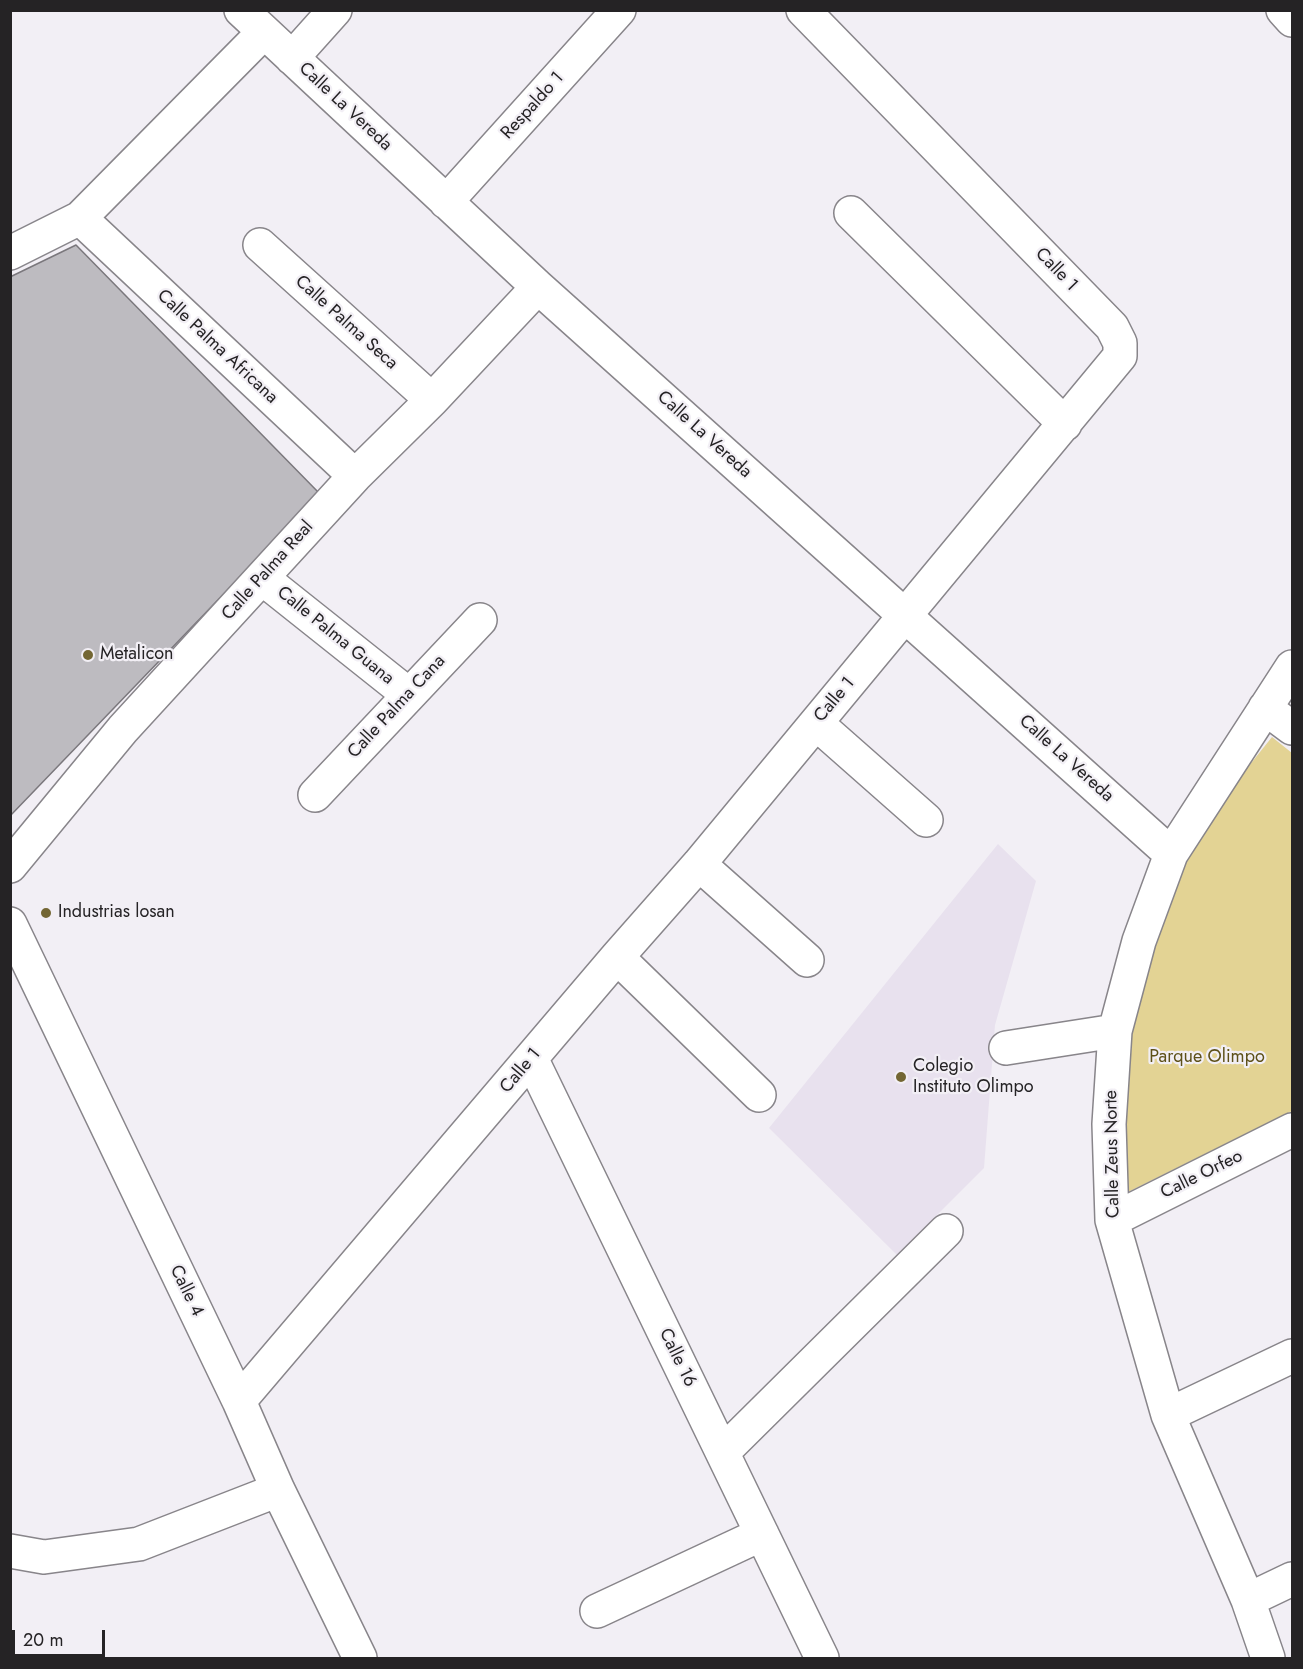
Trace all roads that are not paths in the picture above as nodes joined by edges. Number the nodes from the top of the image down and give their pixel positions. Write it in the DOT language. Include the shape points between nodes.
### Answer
graph roads {
  1 [pos="335,10"];
  2 [pos="619,10"];
  3 [pos="803,10"];
  4 [pos="1283,10"];
  5 [pos="1293,20"];
  6 [pos="252,21"];
  7 [pos="292,58"];
  8 [pos="446,202"];
  9 [pos="851,213"];
  10 [pos="80,218"];
  11 [pos="260,245"];
  12 [pos="10,253"];
  13 [pos="538,287"];
  14 [pos="432,400"];
  15 [pos="1065,424"];
  16 [pos="355,476"];
  17 [pos="262,578"];
  18 [pos="906,615"];
  19 [pos="480,620"];
  20 [pos="1293,667"];
  21 [pos="409,695"];
  22 [pos="1265,708"];
  23 [pos="816,723"];
  24 [pos="1293,728"];
  25 [pos="315,795"];
  26 [pos="926,820"];
  27 [pos="1171,854"];
  28 [pos="699,864"];
  29 [pos="10,866"];
  30 [pos="10,924"];
  31 [pos="617,957"];
  32 [pos="807,960"];
  33 [pos="1115,1031"];
  34 [pos="1006,1048"];
  35 [pos="531,1058"];
  36 [pos="759,1095"];
  37 [pos="1293,1130"];
  38 [pos="1112,1220"];
  39 [pos="946,1231"];
  40 [pos="1293,1356"];
  41 [pos="238,1401"];
  42 [pos="1168,1415"];
  43 [pos="723,1452"];
  44 [pos="278,1490"];
  45 [pos="762,1534"];
  46 [pos="10,1551"];
  47 [pos="1293,1579"];
  48 [pos="1248,1600"];
  49 [pos="597,1611"];
  50 [pos="360,1659"];
  51 [pos="822,1659"];
  52 [pos="1268,1659"];
  1 -- 7 [label="street"];
  2 -- 8 [label="street, Respaldo 1"];
  3 -- 15 [label="street, Calle 1" via="1112,327 1120,343 1120,356"];
  4 -- 5 [label="street"];
  6 -- 7 [label="street, Calle La Vereda"];
  6 -- 10 [label="street"];
  7 -- 8 [label="street, Calle La Vereda"];
  8 -- 13 [label="street, Calle La Vereda"];
  9 -- 15 [label="street"];
  10 -- 12 [label="street"];
  10 -- 16 [label="street, Calle Palma Africana"];
  11 -- 14 [label="street, Calle Palma Seca"];
  13 -- 14 [label="street, Calle Palma Real"];
  13 -- 18 [label="street, Calle La Vereda"];
  14 -- 16 [label="street, Calle Palma Real"];
  15 -- 18 [label="street, Calle 1"];
  16 -- 17 [label="street, Calle Palma Real"];
  17 -- 21 [label="street, Calle Palma Guana"];
  17 -- 29 [label="street, Calle Palma Real" via="123,729"];
  18 -- 23 [label="street, Calle 1"];
  18 -- 27 [label="street, Calle La Vereda"];
  19 -- 21 [label="street, Calle Palma Cana"];
  20 -- 22 [label="street, Calle Zeus Norte"];
  21 -- 25 [label="street, Calle Palma Cana"];
  22 -- 24 [label="street"];
  22 -- 27 [label="street, Calle Zeus Norte"];
  23 -- 26 [label="street"];
  23 -- 28 [label="street, Calle 1"];
  27 -- 33 [label="street, Calle Zeus Norte" via="1139,941"];
  28 -- 31 [label="street, Calle 1"];
  28 -- 32 [label="street"];
  30 -- 41 [label="street, Calle 4"];
  31 -- 35 [label="street, Calle 1"];
  31 -- 36 [label="street"];
  33 -- 34 [label="street"];
  33 -- 38 [label="street, Calle Zeus Norte" via="1109,1124"];
  35 -- 41 [label="street, Calle 1"];
  35 -- 43 [label="street, Calle 16"];
  37 -- 38 [label="street, Calle Orfeo"];
  38 -- 42 [label="street, Calle Zeus Norte"];
  39 -- 43 [label="street"];
  40 -- 42 [label="street"];
  41 -- 44 [label="street, Calle 4"];
  42 -- 48 [label="street, Calle Zeus Norte"];
  43 -- 45 [label="street, Calle 16"];
  44 -- 46 [label="street" via="139,1544 44,1557"];
  44 -- 50 [label="street, Calle 4"];
  45 -- 49 [label="street"];
  45 -- 51 [label="street, Calle 16"];
  47 -- 48 [label="street"];
  48 -- 52 [label="street, Calle Zeus Norte"];
}
